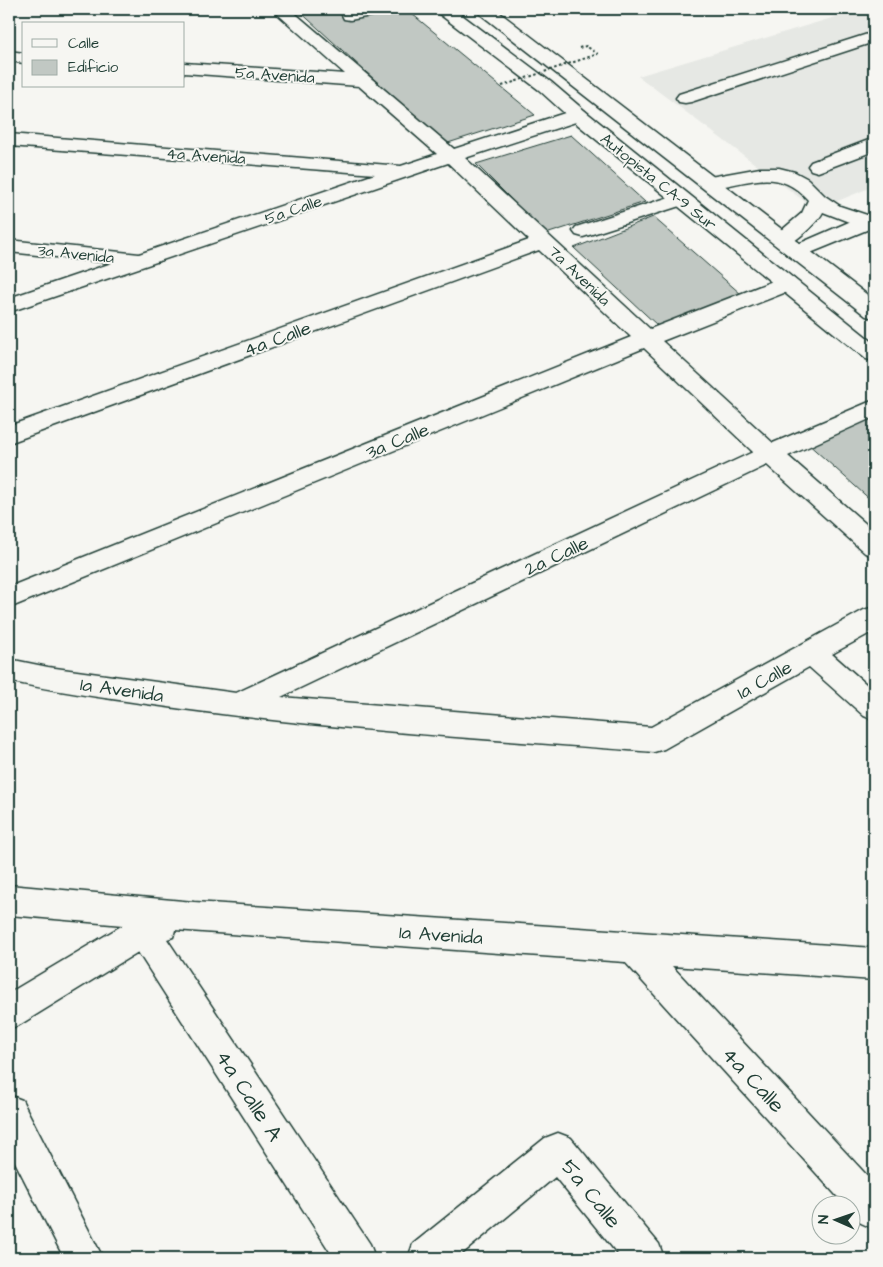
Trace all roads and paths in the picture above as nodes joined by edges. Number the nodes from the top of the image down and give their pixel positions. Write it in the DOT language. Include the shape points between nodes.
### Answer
graph roads {
  1 [pos="280,9"];
  2 [pos="380,9"];
  3 [pos="444,9"];
  4 [pos="485,9"];
  5 [pos="350,15"];
  6 [pos="874,36"];
  7 [pos="586,46"];
  8 [pos="9,56"];
  9 [pos="22,58"];
  10 [pos="185,68"];
  11 [pos="366,81"];
  12 [pos="502,86"];
  13 [pos="685,98"];
  14 [pos="578,115"];
  15 [pos="9,140"];
  16 [pos="874,144"];
  17 [pos="451,155"];
  18 [pos="818,166"];
  19 [pos="404,171"];
  20 [pos="710,183"];
  21 [pos="682,199"];
  22 [pos="818,200"];
  23 [pos="872,220"];
  24 [pos="583,231"];
  25 [pos="544,241"];
  26 [pos="9,246"];
  27 [pos="789,246"];
  28 [pos="144,260"];
  29 [pos="758,262"];
  30 [pos="786,284"];
  31 [pos="9,306"];
  32 [pos="874,311"];
  33 [pos="874,328"];
  34 [pos="646,339"];
  35 [pos="874,354"];
  36 [pos="874,408"];
  37 [pos="9,435"];
  38 [pos="770,454"];
  39 [pos="874,546"];
  40 [pos="9,598"];
  41 [pos="874,618"];
  42 [pos="812,653"];
  43 [pos="9,670"];
  44 [pos="238,705"];
  45 [pos="874,708"];
  46 [pos="654,740"];
  47 [pos="9,900"];
  48 [pos="194,917"];
  49 [pos="143,931"];
  50 [pos="634,948"];
  51 [pos="874,964"];
  52 [pos="9,1012"];
  53 [pos="9,1113"];
  54 [pos="874,1210"];
  55 [pos="84,1258"];
  56 [pos="356,1258"];
  57 [pos="427,1258"];
  58 [pos="645,1258"];
  1 -- 11 [label="main road, 7a Avenida"];
  2 -- 5 [label="main road"];
  3 -- 14 [label="main road, Autopista CA-9 Sur"];
  4 -- 20 [label="main road, Autopista CA-9 Sur"];
  6 -- 13 [label="main road"];
  7 -- 12 [label="path, bridge" via="598,54"];
  8 -- 9 [label="main road"];
  10 -- 11 [label="main road, 5a Avenida"];
  11 -- 17 [label="main road, 7a Avenida"];
  14 -- 17 [label="main road, 5a Calle"];
  14 -- 21 [label="main road, Autopista CA-9 Sur"];
  15 -- 19 [label="main road, 4a Avenida"];
  16 -- 18 [label="main road"];
  17 -- 19 [label="main road, 5a Calle"];
  17 -- 25 [label="main road, 7a Avenida"];
  19 -- 28 [label="main road, 5a Calle"];
  20 -- 22 [label="main road" via="755,174 787,176 807,187"];
  20 -- 27 [label="main road, Autopista CA-9 Sur"];
  21 -- 24 [label="main road"];
  21 -- 29 [label="main road, Autopista CA-9 Sur"];
  22 -- 23 [label="main road" via="833,210"];
  22 -- 27 [label="main road" via="811,216"];
  23 -- 27 [label="main road"];
  25 -- 34 [label="main road, 7a Avenida"];
  25 -- 37 [label="main road, 4a Calle"];
  26 -- 28 [label="main road, 3a Avenida"];
  27 -- 32 [label="main road, Autopista CA-9 Sur"];
  28 -- 31 [label="main road, 5a Calle"];
  29 -- 30 [label="main road, Autopista CA-9 Sur"];
  29 -- 33 [label="main road" via="838,301"];
  30 -- 34 [label="main road, 3a Calle"];
  30 -- 35 [label="main road, Autopista CA-9 Sur"];
  34 -- 38 [label="main road, 7a Avenida"];
  34 -- 40 [label="main road, 3a Calle"];
  36 -- 38 [label="main road, 2a Calle"];
  38 -- 39 [label="main road, 7a Avenida"];
  38 -- 44 [label="main road, 2a Calle"];
  41 -- 42 [label="main road, 1a Calle"];
  42 -- 45 [label="main road"];
  42 -- 46 [label="main road, 1a Calle"];
  43 -- 44 [label="main road, 1a Avenida"];
  44 -- 46 [label="main road, 1a Avenida"];
  47 -- 48 [label="main road, 1a Avenida"];
  48 -- 49 [label="main road"];
  48 -- 50 [label="main road, 1a Avenida"];
  49 -- 52 [label="main road"];
  49 -- 56 [label="main road, 4a Calle A"];
  50 -- 51 [label="main road, 1a Avenida"];
  50 -- 54 [label="main road, 4a Calle"];
  53 -- 55 [label="main road"];
  57 -- 58 [label="main road, 5a Calle" via="558,1151"];
}
